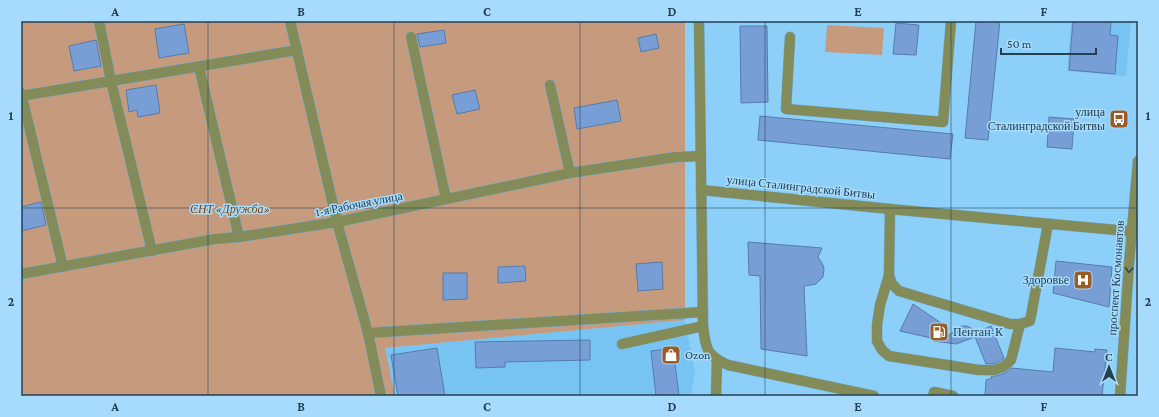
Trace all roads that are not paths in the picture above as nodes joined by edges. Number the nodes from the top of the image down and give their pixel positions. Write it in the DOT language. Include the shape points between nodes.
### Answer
graph roads {
  1 [pos="99,21"];
  2 [pos="290,21"];
  3 [pos="699,21"];
  4 [pos="951,21"];
  5 [pos="411,37"];
  6 [pos="790,37"];
  7 [pos="297,50"];
  8 [pos="199,67"];
  9 [pos="111,81"];
  10 [pos="550,84"];
  11 [pos="21,95"];
  12 [pos="701,156"];
  13 [pos="1138,161"];
  14 [pos="570,173"];
  15 [pos="701,190"];
  16 [pos="446,199"];
  17 [pos="890,209"];
  18 [pos="337,222"];
  19 [pos="1048,224"];
  20 [pos="1135,231"];
  21 [pos="239,237"];
  22 [pos="152,251"];
  23 [pos="63,267"];
  24 [pos="21,274"];
  25 [pos="889,275"];
  26 [pos="703,312"];
  27 [pos="1020,324"];
  28 [pos="703,326"];
  29 [pos="368,334"];
  30 [pos="622,344"];
  31 [pos="717,360"];
  32 [pos="381,396"];
  33 [pos="716,396"];
  34 [pos="874,396"];
  35 [pos="933,396"];
  36 [pos="953,396"];
  37 [pos="1120,396"];
  1 -- 9 [label="street"];
  2 -- 7 [label="street"];
  3 -- 12 [label="street"];
  4 -- 6 [label="street" via="943,122 786,109"];
  5 -- 16 [label="street"];
  7 -- 8 [label="street"];
  7 -- 18 [label="street"];
  8 -- 9 [label="street"];
  8 -- 21 [label="street"];
  9 -- 11 [label="street"];
  9 -- 22 [label="street"];
  10 -- 14 [label="street"];
  11 -- 23 [label="street"];
  12 -- 14 [label="street, 1-я Рабочая улица" via="676,157"];
  12 -- 15 [label="street"];
  13 -- 20 [label="street, проспект Космонавтов"];
  14 -- 16 [label="street, 1-я Рабочая улица"];
  15 -- 17 [label="street, улица Сталинградской Битвы"];
  15 -- 26 [label="street"];
  16 -- 18 [label="street, 1-я Рабочая улица"];
  17 -- 19 [label="street, улица Сталинградской Битвы"];
  17 -- 25 [label="street"];
  18 -- 21 [label="street, 1-я Рабочая улица"];
  18 -- 29 [label="street"];
  19 -- 20 [label="street, улица Сталинградской Битвы"];
  19 -- 27 [label="street" via="1030,321"];
  20 -- 37 [label="street, проспект Космонавтов, one-way"];
  21 -- 22 [label="street, 1-я Рабочая улица"];
  22 -- 23 [label="street, 1-я Рабочая улица"];
  23 -- 24 [label="street, 1-я Рабочая улица"];
  25 -- 27 [label="street" via="892,284 899,290 1010,324"];
  25 -- 27 [label="street" via="877,325 877,341 889,356 994,370 1011,360"];
  26 -- 28 [label="street"];
  26 -- 29 [label="street"];
  28 -- 30 [label="street"];
  28 -- 31 [label="street" via="708,352"];
  29 -- 32 [label="street"];
  31 -- 33 [label="street"];
  31 -- 34 [label="street" via="728,365"];
  35 -- 36 [label="street" via="934,392"];
}
